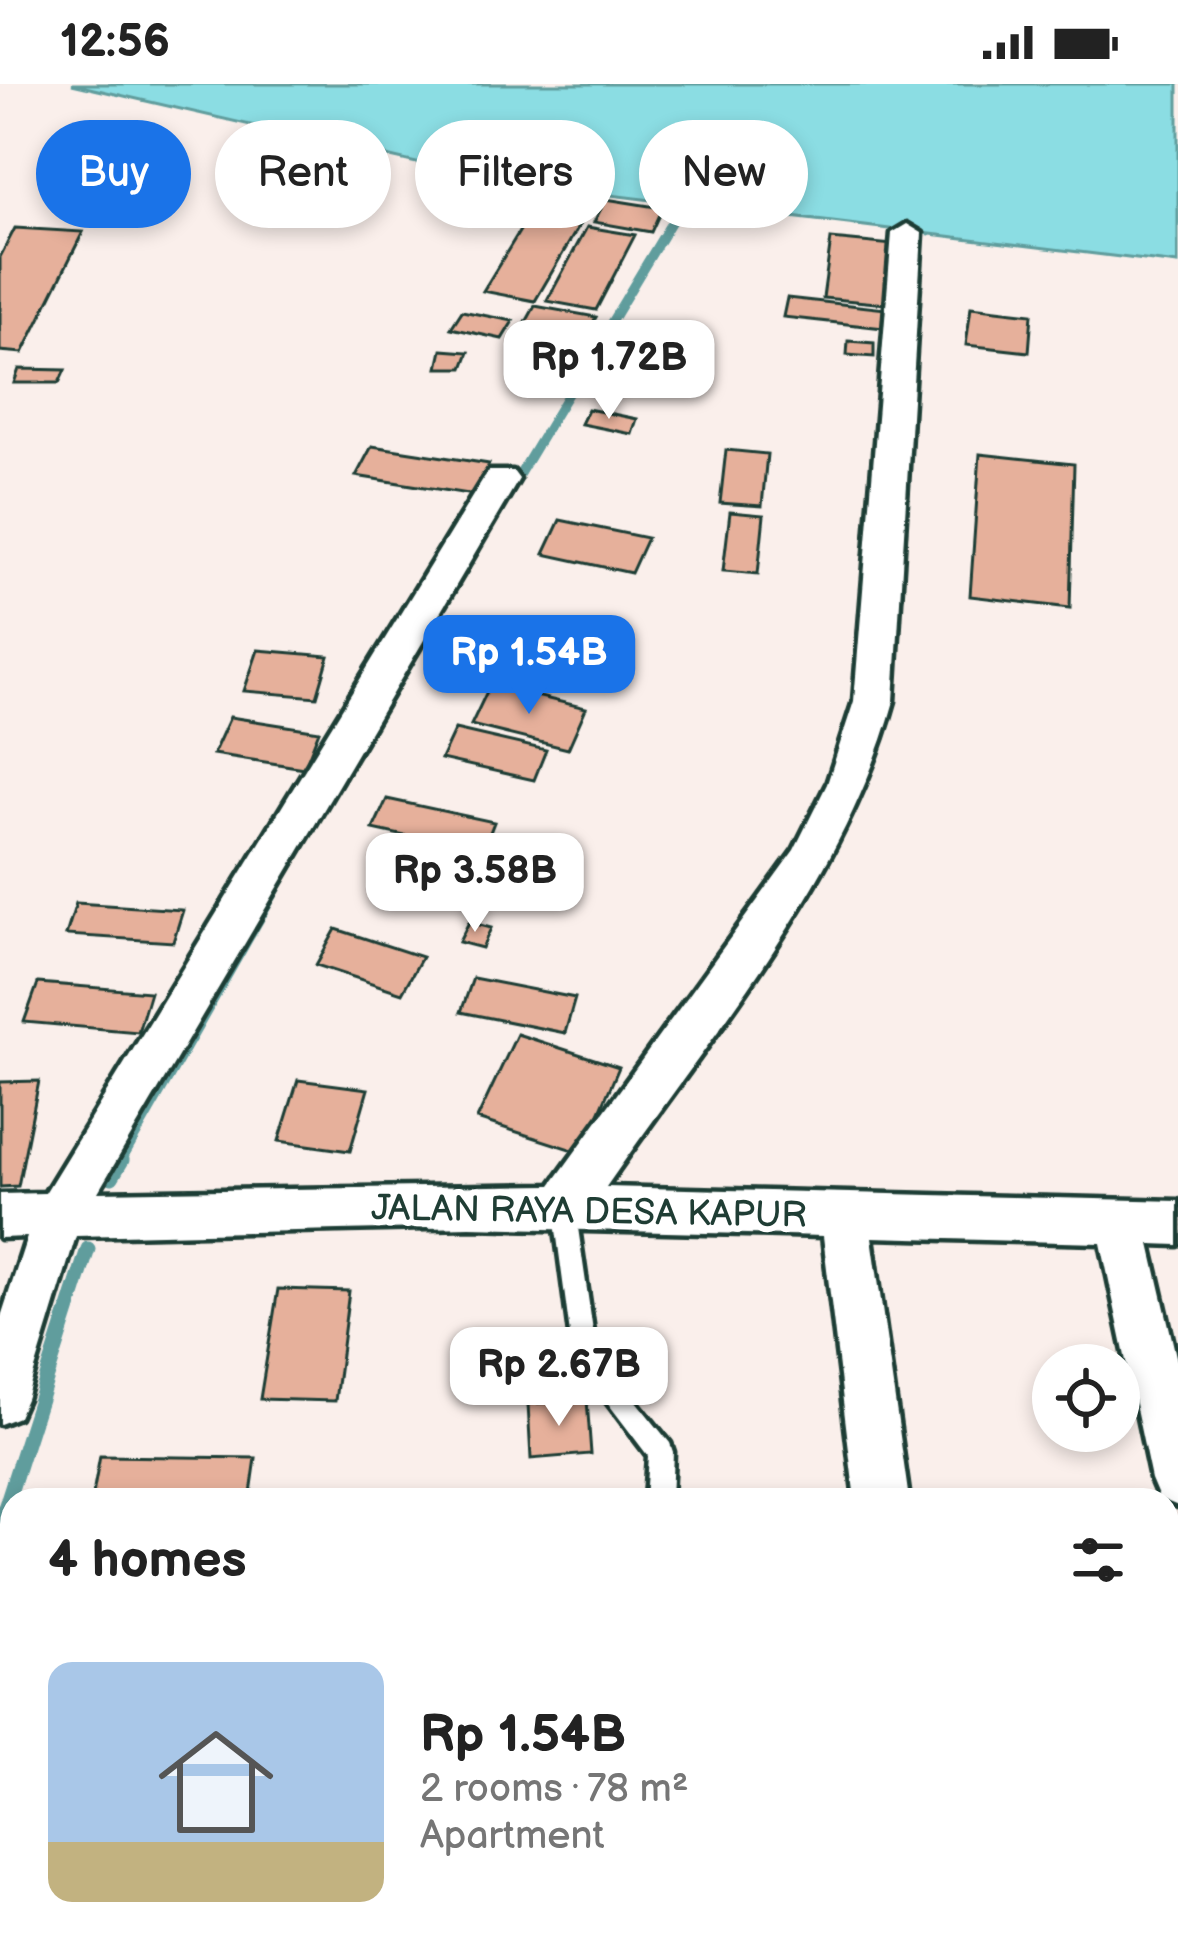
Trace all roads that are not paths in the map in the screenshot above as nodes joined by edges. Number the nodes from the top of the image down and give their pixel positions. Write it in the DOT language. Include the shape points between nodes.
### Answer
graph roads {
  1 [pos="908,232"];
  2 [pos="501,479"];
  3 [pos="564,1207"];
  4 [pos="844,1213"];
  5 [pos="59,1214"];
  6 [pos="0,1216"];
  7 [pos="1120,1220"];
  8 [pos="1178,1223"];
  9 [pos="0,1400"];
  10 [pos="1178,1479"];
  11 [pos="659,1488"];
  12 [pos="880,1488"];
  1 -- 3 [label="street" via="874,701 841,808"];
  2 -- 5 [label="street"];
  3 -- 4 [label="street, JALAN RAYA DESA KAPUR"];
  3 -- 5 [label="street, JALAN RAYA DESA KAPUR"];
  3 -- 11 [label="lane" via="585,1357 661,1452"];
  4 -- 7 [label="street, JALAN RAYA DESA KAPUR"];
  4 -- 12 [label="street"];
  5 -- 6 [label="street, JALAN RAYA DESA KAPUR"];
  5 -- 9 [label="street"];
  7 -- 8 [label="street, JALAN RAYA DESA KAPUR"];
  7 -- 10 [label="street"];
}
